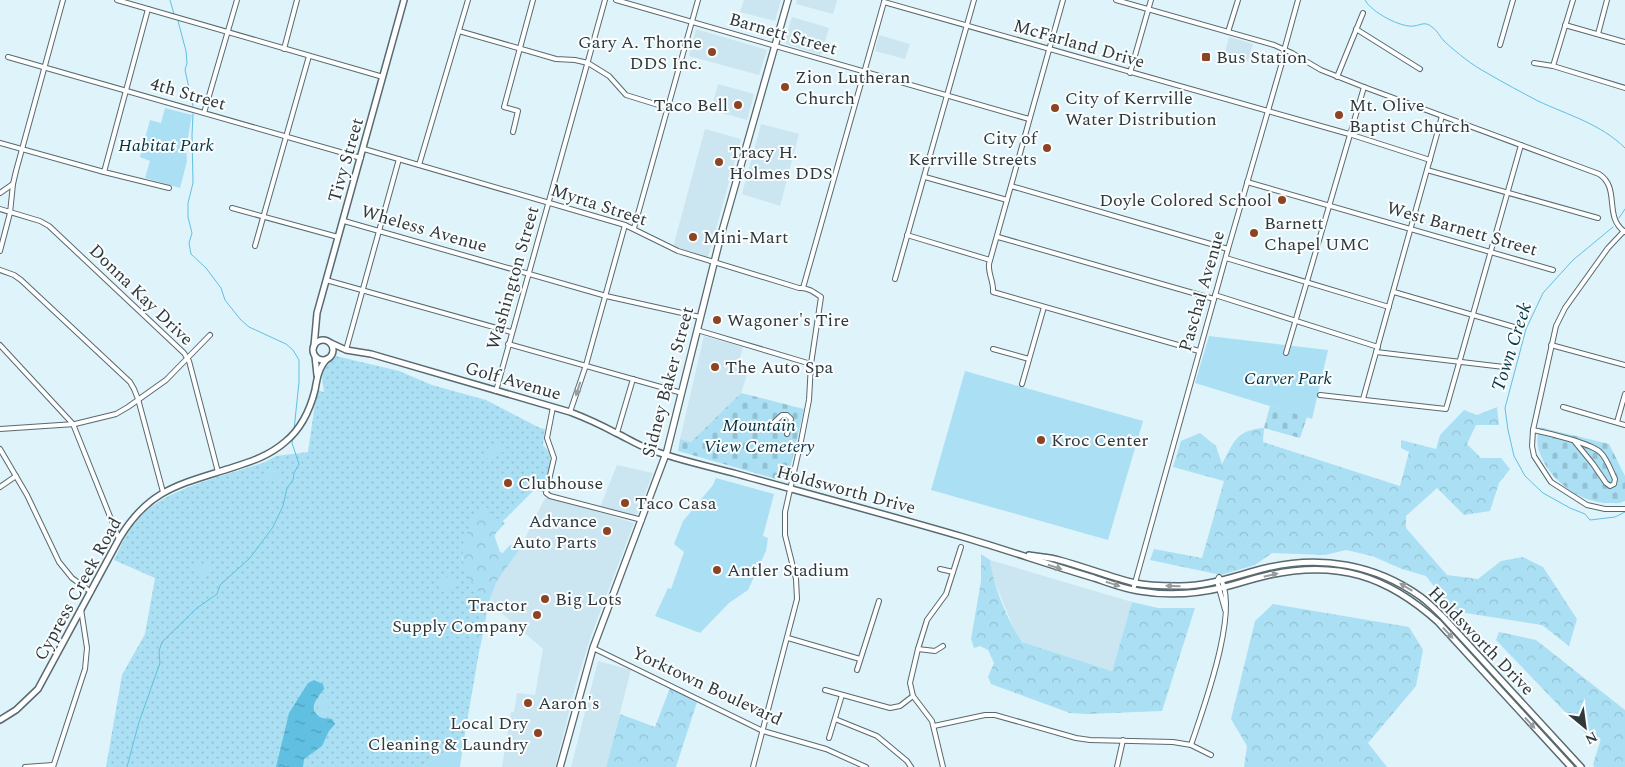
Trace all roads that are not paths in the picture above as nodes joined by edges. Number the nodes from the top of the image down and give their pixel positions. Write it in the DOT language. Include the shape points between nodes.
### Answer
graph roads {
  1 [pos="64,0"];
  2 [pos="117,0"];
  3 [pos="237,0"];
  4 [pos="297,0"];
  5 [pos="404,0"];
  6 [pos="468,0"];
  7 [pos="533,0"];
  8 [pos="605,0"];
  9 [pos="616,0"];
  10 [pos="698,0"];
  11 [pos="788,0"];
  12 [pos="974,0"];
  13 [pos="1063,0"];
  14 [pos="1116,0"];
  15 [pos="1151,0"];
  16 [pos="1238,0"];
  17 [pos="1298,0"];
  18 [pos="1513,0"];
  19 [pos="1573,0"];
  20 [pos="1607,0"];
  21 [pos="885,1"];
  22 [pos="148,9"];
  23 [pos="1148,9"];
  24 [pos="1363,13"];
  25 [pos="692,22"];
  26 [pos="1565,25"];
  27 [pos="967,26"];
  28 [pos="1356,29"];
  29 [pos="459,31"];
  30 [pos="228,32"];
  31 [pos="1228,32"];
  32 [pos="1598,34"];
  33 [pos="1625,42"];
  34 [pos="1500,45"];
  35 [pos="775,46"];
  36 [pos="284,48"];
  37 [pos="520,49"];
  38 [pos="1284,49"];
  39 [pos="1049,50"];
  40 [pos="309,56"];
  41 [pos="8,58"];
  42 [pos="588,63"];
  43 [pos="1534,63"];
  44 [pos="1553,66"];
  45 [pos="44,68"];
  46 [pos="1420,69"];
  47 [pos="864,71"];
  48 [pos="1130,73"];
  49 [pos="383,77"];
  50 [pos="1337,77"];
  51 [pos="1364,87"];
  52 [pos="1625,88"];
  53 [pos="126,91"];
  54 [pos="948,95"];
  55 [pos="668,108"];
  56 [pos="1267,112"];
  57 [pos="204,113"];
  58 [pos="1442,116"];
  59 [pos="1029,119"];
  60 [pos="513,132"];
  61 [pos="1349,134"];
  62 [pos="286,136"];
  63 [pos="0,143"];
  64 [pos="1521,145"];
  65 [pos="22,149"];
  66 [pos="364,149"];
  67 [pos="361,158"];
  68 [pos="399,159"];
  69 [pos="1430,160"];
  70 [pos="419,165"];
  71 [pos="1427,170"];
  72 [pos="104,172"];
  73 [pos="925,177"];
  74 [pos="1247,182"];
  75 [pos="13,184"];
  76 [pos="1011,186"];
  77 [pos="169,188"];
  78 [pos="0,193"];
  79 [pos="1507,193"];
  80 [pos="1007,200"];
  81 [pos="548,202"];
  82 [pos="1329,206"];
  83 [pos="232,208"];
  84 [pos="0,210"];
  85 [pos="10,212"];
  86 [pos="263,216"];
  87 [pos="1598,218"];
  88 [pos="344,221"];
  89 [pos="625,225"];
  90 [pos="634,228"];
  91 [pos="1411,229"];
  92 [pos="379,231"];
  93 [pos="1624,232"];
  94 [pos="907,235"];
  95 [pos="339,237"];
  96 [pos="998,237"];
  97 [pos="255,246"];
  98 [pos="1228,249"];
  99 [pos="0,251"];
  100 [pos="1490,252"];
  101 [pos="1226,258"];
  102 [pos="990,260"];
  103 [pos="714,262"];
  104 [pos="0,270"];
  105 [pos="1553,270"];
  106 [pos="528,273"];
  107 [pos="895,279"];
  108 [pos="326,280"];
  109 [pos="1307,282"];
  110 [pos="803,288"];
  111 [pos="362,290"];
  112 [pos="1394,292"];
  113 [pos="606,296"];
  114 [pos="1214,297"];
  115 [pos="1044,307"];
  116 [pos="1390,307"];
  117 [pos="1473,314"];
  118 [pos="700,317"];
  119 [pos="1296,320"];
  120 [pos="315,327"];
  121 [pos="1514,327"];
  122 [pos="697,330"];
  123 [pos="512,332"];
  124 [pos="210,335"];
  125 [pos="324,340"];
  126 [pos="331,343"];
  127 [pos="508,344"];
  128 [pos="0,345"];
  129 [pos="1551,345"];
  130 [pos="314,346"];
  131 [pos="1378,347"];
  132 [pos="993,349"];
  133 [pos="346,350"];
  134 [pos="1199,351"];
  135 [pos="1376,352"];
  136 [pos="1286,353"];
  137 [pos="315,356"];
  138 [pos="329,356"];
  139 [pos="188,358"];
  140 [pos="1029,359"];
  141 [pos="1459,362"];
  142 [pos="811,364"];
  143 [pos="1625,365"];
  144 [pos="586,366"];
  145 [pos="1504,367"];
  146 [pos="317,375"];
  147 [pos="633,379"];
  148 [pos="1022,384"];
  149 [pos="496,391"];
  150 [pos="682,393"];
  151 [pos="1625,394"];
  152 [pos="1320,395"];
  153 [pos="138,399"];
  154 [pos="1363,399"];
  155 [pos="553,407"];
  156 [pos="1563,407"];
  157 [pos="570,412"];
  158 [pos="1617,422"];
  159 [pos="73,424"];
  160 [pos="1625,425"];
  161 [pos="770,426"];
  162 [pos="0,429"];
  163 [pos="1533,430"];
  164 [pos="617,433"];
  165 [pos="787,434"];
  166 [pos="1575,442"];
  167 [pos="0,448"];
  168 [pos="666,454"];
  169 [pos="218,472"];
  170 [pos="16,476"];
  171 [pos="0,487"];
  172 [pos="790,489"];
  173 [pos="163,492"];
  174 [pos="1625,509"];
  175 [pos="642,520"];
  176 [pos="118,539"];
  177 [pos="960,547"];
  178 [pos="1019,554"];
  179 [pos="940,569"];
  180 [pos="953,572"];
  181 [pos="1220,581"];
  182 [pos="1135,583"];
  183 [pos="1221,588"];
  184 [pos="1133,590"];
  185 [pos="91,592"];
  186 [pos="879,601"];
  187 [pos="81,610"];
  188 [pos="788,638"];
  189 [pos="943,646"];
  190 [pos="593,648"];
  191 [pos="918,649"];
  192 [pos="860,659"];
  193 [pos="857,670"];
  194 [pos="1503,682"];
  195 [pos="1497,687"];
  196 [pos="825,690"];
  197 [pos="842,694"];
  198 [pos="913,696"];
  199 [pos="835,719"];
  200 [pos="0,720"];
  201 [pos="934,726"];
  202 [pos="763,731"];
  203 [pos="830,738"];
  204 [pos="1123,740"];
  205 [pos="1191,745"];
  206 [pos="1211,755"];
  207 [pos="53,766"];
  208 [pos="863,766"];
  209 [pos="25,767"];
  210 [pos="560,767"];
  211 [pos="753,767"];
  212 [pos="911,767"];
  213 [pos="943,767"];
  214 [pos="1116,767"];
  215 [pos="1571,767"];
  216 [pos="1581,767"];
  1 -- 45 [label="street"];
  2 -- 22 [label="street"];
  3 -- 30 [label="street"];
  4 -- 36 [label="street"];
  5 -- 49 [label="main road, Tivy Street"];
  6 -- 29 [label="street"];
  7 -- 37 [label="street"];
  8 -- 42 [label="street, Washington Street"];
  9 -- 25 [label="street, Barnett Street"];
  10 -- 25 [label="street"];
  11 -- 35 [label="main road, Sidney Baker Street"];
  12 -- 27 [label="street"];
  13 -- 39 [label="street"];
  14 -- 23 [label="street"];
  15 -- 23 [label="street"];
  16 -- 31 [label="street"];
  17 -- 38 [label="street, Paschal Avenue"];
  18 -- 34 [label="street"];
  19 -- 26 [label="street"];
  20 -- 32 [label="street"];
  21 -- 27 [label="street, McFarland Drive"];
  21 -- 47 [label="street"];
  22 -- 30 [label="street"];
  22 -- 53 [label="street"];
  23 -- 31 [label="street"];
  23 -- 48 [label="street"];
  24 -- 28 [label="street"];
  25 -- 35 [label="street, Barnett Street"];
  25 -- 55 [label="street"];
  26 -- 32 [label="street"];
  26 -- 44 [label="street"];
  27 -- 39 [label="street, McFarland Drive"];
  27 -- 54 [label="street"];
  28 -- 46 [label="street"];
  28 -- 50 [label="street"];
  29 -- 37 [label="street"];
  29 -- 70 [label="street"];
  30 -- 36 [label="street"];
  30 -- 57 [label="street"];
  31 -- 38 [label="street"];
  32 -- 33 [label="street"];
  35 -- 47 [label="street, Barnett Street"];
  35 -- 103 [label="main road, Sidney Baker Street"];
  36 -- 40 [label="street"];
  37 -- 42 [label="street" via="556,59"];
  37 -- 60 [label="street" via="504,107 518,111"];
  38 -- 50 [label="street"];
  38 -- 56 [label="street, Paschal Avenue"];
  39 -- 48 [label="street, McFarland Drive"];
  39 -- 59 [label="street"];
  40 -- 49 [label="street"];
  40 -- 62 [label="street"];
  41 -- 45 [label="street, 4th Street"];
  42 -- 55 [label="street" via="609,76 626,95"];
  42 -- 81 [label="street, Washington Street"];
  43 -- 44 [label="street"];
  44 -- 52 [label="street"];
  45 -- 53 [label="street, 4th Street"];
  45 -- 65 [label="street"];
  47 -- 54 [label="street, Barnett Street"];
  47 -- 110 [label="street"];
  48 -- 56 [label="street, McFarland Drive"];
  49 -- 66 [label="main road, Tivy Street"];
  50 -- 51 [label="street"];
  51 -- 58 [label="street"];
  51 -- 61 [label="street"];
  53 -- 57 [label="street, 4th Street"];
  53 -- 72 [label="street"];
  54 -- 59 [label="street, Barnett Street"];
  54 -- 73 [label="street"];
  55 -- 90 [label="street"];
  56 -- 61 [label="street, McFarland Drive"];
  56 -- 74 [label="street, Paschal Avenue"];
  57 -- 62 [label="street, 4th Street"];
  58 -- 64 [label="street"];
  58 -- 69 [label="street"];
  59 -- 76 [label="street"];
  61 -- 69 [label="street, McFarland Drive"];
  61 -- 82 [label="street"];
  62 -- 67 [label="street, 4th Street"];
  62 -- 86 [label="street"];
  63 -- 65 [label="street"];
  64 -- 79 [label="street"];
  64 -- 93 [label="street" via="1604,176 1610,185 1614,218"];
  65 -- 72 [label="street"];
  65 -- 75 [label="street"];
  66 -- 67 [label="main road, Tivy Street"];
  66 -- 68 [label="street, Myrta Street"];
  67 -- 88 [label="main road, Tivy Street"];
  68 -- 70 [label="street, Myrta Street"];
  68 -- 92 [label="street"];
  69 -- 71 [label="street"];
  70 -- 81 [label="street, Myrta Street"];
  71 -- 79 [label="street"];
  71 -- 91 [label="street"];
  72 -- 77 [label="street"];
  73 -- 80 [label="street"];
  73 -- 94 [label="street"];
  74 -- 82 [label="street, West Barnett Street"];
  74 -- 98 [label="street, Paschal Avenue"];
  75 -- 78 [label="street"];
  75 -- 85 [label="street"];
  76 -- 80 [label="street"];
  76 -- 98 [label="street"];
  79 -- 87 [label="street"];
  79 -- 100 [label="street"];
  80 -- 96 [label="street"];
  81 -- 89 [label="street, Myrta Street"];
  81 -- 106 [label="street, Washington Street"];
  82 -- 91 [label="street, West Barnett Street"];
  82 -- 109 [label="street"];
  83 -- 86 [label="street"];
  84 -- 85 [label="street, Donna Kay Drive"];
  85 -- 99 [label="street"];
  85 -- 139 [label="street, Donna Kay Drive" via="49,226"];
  86 -- 95 [label="street"];
  86 -- 97 [label="street"];
  88 -- 92 [label="street, Wheless Avenue"];
  88 -- 95 [label="main road, Tivy Street"];
  89 -- 90 [label="street, Myrta Street"];
  89 -- 113 [label="street"];
  90 -- 103 [label="street, Myrta Street" via="678,251"];
  91 -- 100 [label="street, West Barnett Street"];
  91 -- 112 [label="street"];
  92 -- 106 [label="street, Wheless Avenue"];
  92 -- 111 [label="street"];
  93 -- 129 [label="street" via="1608,248 1564,308"];
  94 -- 102 [label="street"];
  94 -- 107 [label="street"];
  95 -- 108 [label="main road, Tivy Street"];
  96 -- 102 [label="street"];
  96 -- 114 [label="street"];
  98 -- 101 [label="street, Paschal Avenue"];
  100 -- 105 [label="street, West Barnett Street"];
  100 -- 117 [label="street"];
  101 -- 109 [label="street"];
  101 -- 114 [label="street, Paschal Avenue"];
  102 -- 115 [label="street" via="988,270 993,292"];
  103 -- 110 [label="street, Myrta Street"];
  103 -- 118 [label="main road, Sidney Baker Street"];
  104 -- 153 [label="street" via="14,274 36,293 130,382"];
  106 -- 113 [label="street, Wheless Avenue"];
  106 -- 123 [label="street, Washington Street"];
  108 -- 111 [label="street"];
  108 -- 120 [label="main road, Tivy Street"];
  109 -- 116 [label="street"];
  109 -- 119 [label="street"];
  110 -- 142 [label="street, Myrta Street" via="821,297"];
  111 -- 123 [label="street"];
  111 -- 133 [label="street"];
  112 -- 116 [label="street"];
  112 -- 117 [label="street"];
  113 -- 118 [label="street, Wheless Avenue"];
  113 -- 144 [label="street"];
  114 -- 119 [label="street"];
  114 -- 134 [label="street, Paschal Avenue"];
  115 -- 134 [label="street"];
  115 -- 140 [label="street"];
  116 -- 131 [label="street"];
  117 -- 121 [label="street"];
  117 -- 141 [label="street"];
  118 -- 122 [label="main road, Sidney Baker Street"];
  119 -- 131 [label="street"];
  119 -- 136 [label="street"];
  120 -- 125 [label="main road"];
  120 -- 130 [label="main road, Tivy Street"];
  122 -- 142 [label="street"];
  122 -- 150 [label="main road, Sidney Baker Street"];
  123 -- 127 [label="street, Washington Street"];
  124 -- 139 [label="street"];
  125 -- 126 [label="main road"];
  125 -- 130 [label="main road"];
  126 -- 133 [label="main road, Golf Avenue"];
  126 -- 138 [label="main road" via="333,349"];
  127 -- 144 [label="street"];
  127 -- 149 [label="street, Washington Street"];
  128 -- 159 [label="street"];
  129 -- 143 [label="street"];
  129 -- 163 [label="street"];
  130 -- 137 [label="main road"];
  131 -- 135 [label="street"];
  132 -- 140 [label="street"];
  133 -- 138 [label="main road, Golf Avenue"];
  133 -- 149 [label="main road, Golf Avenue" via="371,354"];
  134 -- 182 [label="street, Paschal Avenue"];
  135 -- 141 [label="street"];
  135 -- 154 [label="street"];
  137 -- 138 [label="main road" via="320,359"];
  137 -- 146 [label="main road, Cypress Creek Road"];
  138 -- 146 [label="main road, Cypress Creek Road"];
  139 -- 153 [label="street" via="166,380"];
  139 -- 169 [label="street, Donna Kay Drive"];
  140 -- 148 [label="street"];
  141 -- 145 [label="street"];
  141 -- 154 [label="street" via="1446,409"];
  142 -- 172 [label="street" via="809,400"];
  144 -- 147 [label="street"];
  144 -- 157 [label="street, one-way"];
  146 -- 169 [label="main road, Cypress Creek Road" via="304,420 290,438 263,457"];
  147 -- 150 [label="street"];
  147 -- 164 [label="street"];
  149 -- 155 [label="main road, Golf Avenue"];
  150 -- 168 [label="main road, Sidney Baker Street"];
  151 -- 158 [label="street"];
  152 -- 154 [label="street"];
  153 -- 159 [label="street" via="111,416"];
  153 -- 173 [label="street"];
  155 -- 157 [label="main road, Golf Avenue"];
  155 -- 175 [label="street" via="547,438 554,462 546,493"];
  156 -- 158 [label="street"];
  157 -- 164 [label="main road, Golf Avenue"];
  158 -- 160 [label="street"];
  159 -- 162 [label="street"];
  159 -- 176 [label="street"];
  161 -- 165 [label="street" via="787,415 791,419"];
  163 -- 166 [label="street"];
  163 -- 174 [label="street" via="1534,456 1551,482 1587,504 1605,510"];
  164 -- 168 [label="main road, Golf Avenue"];
  166 -- 166 [label="street" via="1600,452 1615,479 1614,484 1609,486 1606,483"];
  167 -- 170 [label="street"];
  168 -- 172 [label="main road, Holdsworth Drive"];
  168 -- 175 [label="main road, Sidney Baker Street"];
  169 -- 173 [label="main road, Cypress Creek Road"];
  170 -- 171 [label="street"];
  170 -- 185 [label="street" via="59,562 72,578"];
  172 -- 178 [label="main road, Holdsworth Drive"];
  172 -- 188 [label="street" via="784,512 784,535 798,589"];
  173 -- 176 [label="main road, Cypress Creek Road" via="146,504"];
  175 -- 190 [label="main road, Sidney Baker Street"];
  176 -- 185 [label="main road, Cypress Creek Road"];
  177 -- 180 [label="street"];
  178 -- 182 [label="main road, Holdsworth Drive" via="1057,559"];
  178 -- 184 [label="main road, Holdsworth Drive, one-way"];
  179 -- 180 [label="street"];
  180 -- 191 [label="street" via="946,594 926,620"];
  181 -- 182 [label="main road, Holdsworth Drive, one-way" via="1182,586"];
  181 -- 183 [label="street"];
  194 -- 181 [label="main road, Holdsworth Drive, one-way" via="1422,598 1379,573 1321,561 1294,562"];
  182 -- 184 [label="street, Paschal Avenue"];
  183 -- 184 [label="main road, Holdsworth Drive" via="1184,594"];
  183 -- 195 [label="main road, Holdsworth Drive, one-way" via="1295,570 1320,569 1376,580 1398,591 1438,622"];
  183 -- 205 [label="street" via="1227,602 1226,623"];
  185 -- 187 [label="main road, Cypress Creek Road"];
  186 -- 192 [label="street"];
  187 -- 200 [label="main road, Cypress Creek Road" via="38,688 16,710"];
  187 -- 207 [label="street" via="86,664"];
  188 -- 192 [label="street"];
  188 -- 202 [label="street"];
  189 -- 191 [label="street" via="934,651"];
  190 -- 202 [label="street, Yorktown Boulevard"];
  190 -- 210 [label="main road, Sidney Baker Street"];
  191 -- 198 [label="street" via="910,683"];
  192 -- 193 [label="street"];
  194 -- 195 [label="main road"];
  194 -- 216 [label="main road, Holdsworth Drive"];
  195 -- 215 [label="main road, Holdsworth Drive, one-way"];
  196 -- 197 [label="street"];
  197 -- 198 [label="street" via="890,708 900,706"];
  197 -- 199 [label="street"];
  198 -- 201 [label="street"];
  199 -- 203 [label="street"];
  199 -- 212 [label="street" via="877,736"];
  201 -- 204 [label="street" via="995,714 1076,738"];
  201 -- 213 [label="street"];
  202 -- 208 [label="street, Yorktown Boulevard" via="826,749"];
  202 -- 211 [label="street"];
  204 -- 205 [label="street"];
  204 -- 214 [label="street"];
  205 -- 206 [label="street"];
  207 -- 209 [label="street"];
}
